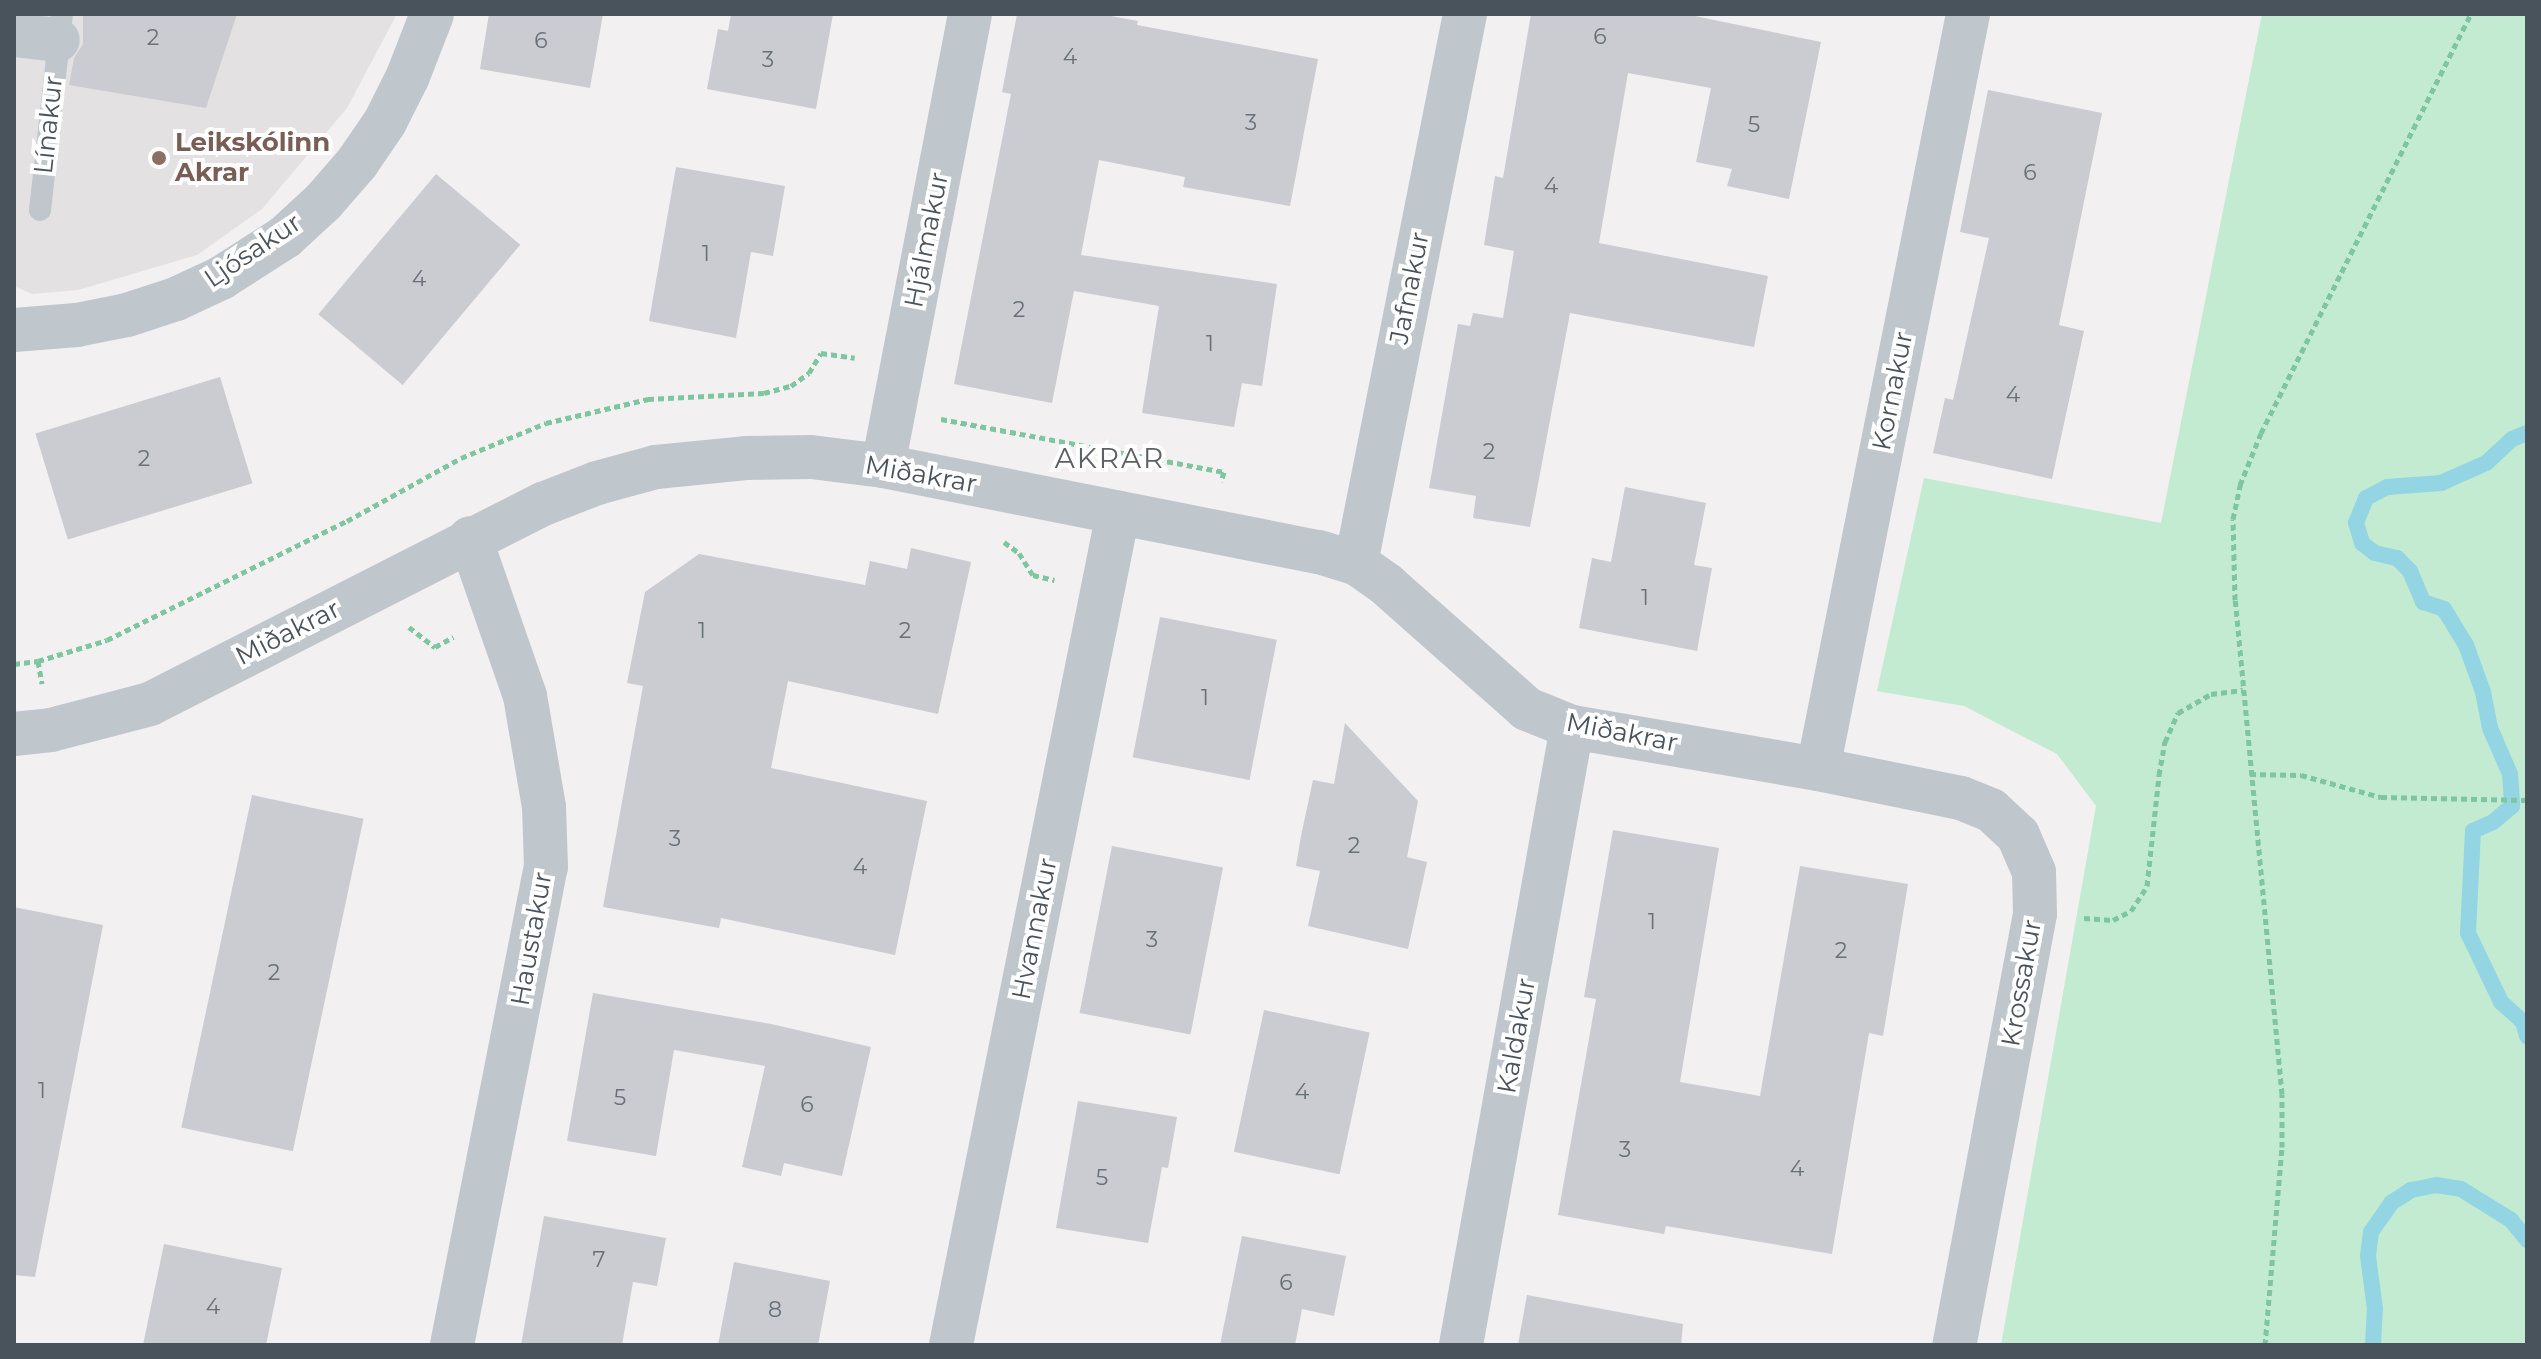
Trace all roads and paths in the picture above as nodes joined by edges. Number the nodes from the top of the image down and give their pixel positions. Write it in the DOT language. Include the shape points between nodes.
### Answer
graph roads {
  1 [pos="432,14"];
  2 [pos="970,14"];
  3 [pos="1465,14"];
  4 [pos="1968,14"];
  5 [pos="2471,14"];
  6 [pos="60,27"];
  7 [pos="14,35"];
  8 [pos="40,210"];
  9 [pos="14,330"];
  10 [pos="883,466"];
  11 [pos="1118,513"];
  12 [pos="470,538"];
  13 [pos="1356,563"];
  14 [pos="2243,690"];
  15 [pos="1572,727"];
  16 [pos="14,734"];
  17 [pos="1818,769"];
  18 [pos="2250,774"];
  19 [pos="2527,800"];
  20 [pos="2113,920"];
  21 [pos="452,1345"];
  22 [pos="951,1345"];
  23 [pos="1461,1345"];
  24 [pos="1954,1345"];
  25 [pos="2265,1345"];
  1 -- 9 [label="street, Ljósakur" via="385,122 357,163 285,237 176,299 77,325"];
  2 -- 10 [label="street, Hjálmakur"];
  3 -- 13 [label="street, Jafnakur"];
  4 -- 17 [label="street, Kornakur"];
  5 -- 14 [label="path" via="2261,433 2240,485 2231,550"];
  6 -- 7 [label="street, Línakur"];
  6 -- 8 [label="lane, Línakur"];
  10 -- 11 [label="street, Miðakrar"];
  10 -- 12 [label="street, Miðakrar" via="772,457 656,467 597,483"];
  11 -- 13 [label="street, Miðakrar"];
  11 -- 22 [label="street, Hvannakur"];
  12 -- 16 [label="street, Miðakrar" via="150,704 51,730"];
  12 -- 21 [label="street, Haustakur" via="525,696 544,807 546,867"];
  13 -- 15 [label="street, Miðakrar" via="1527,709"];
  14 -- 18 [label="path"];
  14 -- 20 [label="path" via="2211,694 2178,713 2159,775 2147,886 2131,911"];
  15 -- 17 [label="street, Miðakrar"];
  15 -- 23 [label="street, Kaldakur"];
  17 -- 24 [label="street, Krossakur" via="1961,798 1991,810 2018,835 2034,872 2035,914"];
  18 -- 19 [label="path" via="2301,775 2381,797"];
  18 -- 25 [label="path" via="2282,1094"];
}
